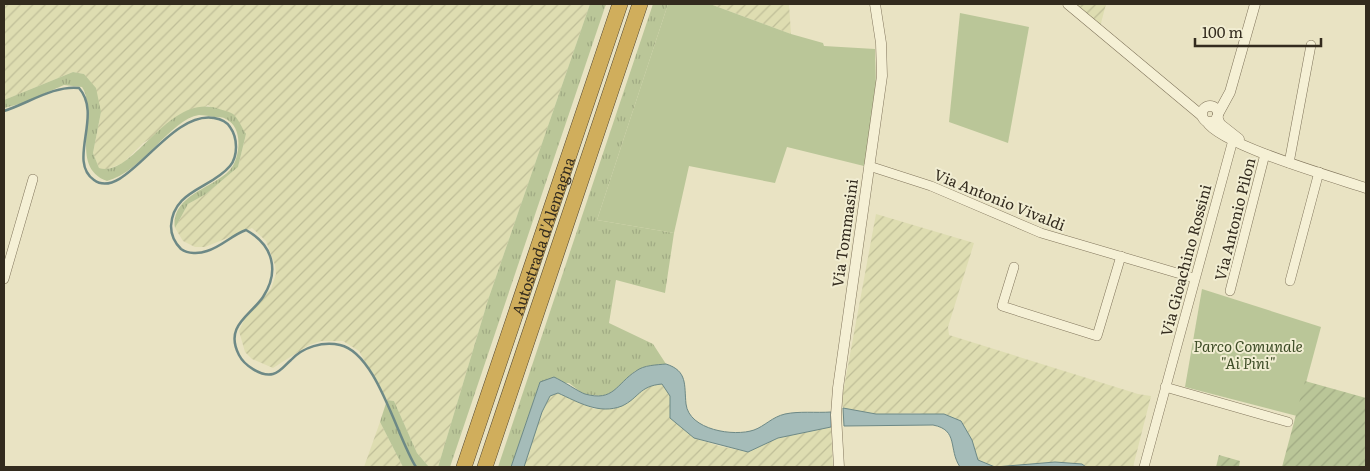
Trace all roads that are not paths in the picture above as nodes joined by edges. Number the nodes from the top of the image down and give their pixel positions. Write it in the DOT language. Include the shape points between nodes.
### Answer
graph roads {
  1 [pos="620,4"];
  2 [pos="640,4"];
  3 [pos="875,4"];
  4 [pos="1068,4"];
  5 [pos="1255,4"];
  6 [pos="1311,45"];
  7 [pos="1210,114"];
  8 [pos="1233,140"];
  9 [pos="1248,146"];
  10 [pos="1265,154"];
  11 [pos="1289,163"];
  12 [pos="869,166"];
  13 [pos="1320,172"];
  14 [pos="33,179"];
  15 [pos="1366,188"];
  16 [pos="1121,256"];
  17 [pos="1014,267"];
  18 [pos="1194,278"];
  19 [pos="4,279"];
  20 [pos="1290,281"];
  21 [pos="1230,291"];
  22 [pos="1165,387"];
  23 [pos="1288,422"];
  24 [pos="464,467"];
  25 [pos="485,467"];
  26 [pos="839,467"];
  27 [pos="1144,467"];
  1 -- 24 [label="highway, Autostrada d'Alemagna"];
  2 -- 25 [label="highway, Autostrada d'Alemagna"];
  3 -- 12 [label="street, Via Tommasini" via="882,76"];
  4 -- 7 [label="street" via="1183,97"];
  5 -- 7 [label="street" via="1229,96"];
  6 -- 11 [label="street"];
  7 -- 8 [label="street" via="1217,133"];
  7 -- 9 [label="street" via="1220,130 1226,128"];
  8 -- 9 [label="street"];
  8 -- 18 [label="street, Via Gioachino Rossini"];
  9 -- 10 [label="street"];
  10 -- 11 [label="street"];
  10 -- 21 [label="street, Via Antonio Pilon"];
  11 -- 13 [label="street"];
  12 -- 16 [label="street, Via Antonio Vivaldi" via="931,186 1041,233"];
  12 -- 26 [label="street, Via Tommasini" via="838,388"];
  13 -- 15 [label="street"];
  13 -- 20 [label="street"];
  14 -- 19 [label="street"];
  16 -- 17 [label="street" via="1097,336 1002,306"];
  16 -- 18 [label="street, Via Antonio Vivaldi"];
  18 -- 22 [label="street, Via Gioachino Rossini"];
  22 -- 23 [label="street"];
  22 -- 27 [label="street, Via Gioachino Rossini"];
}
